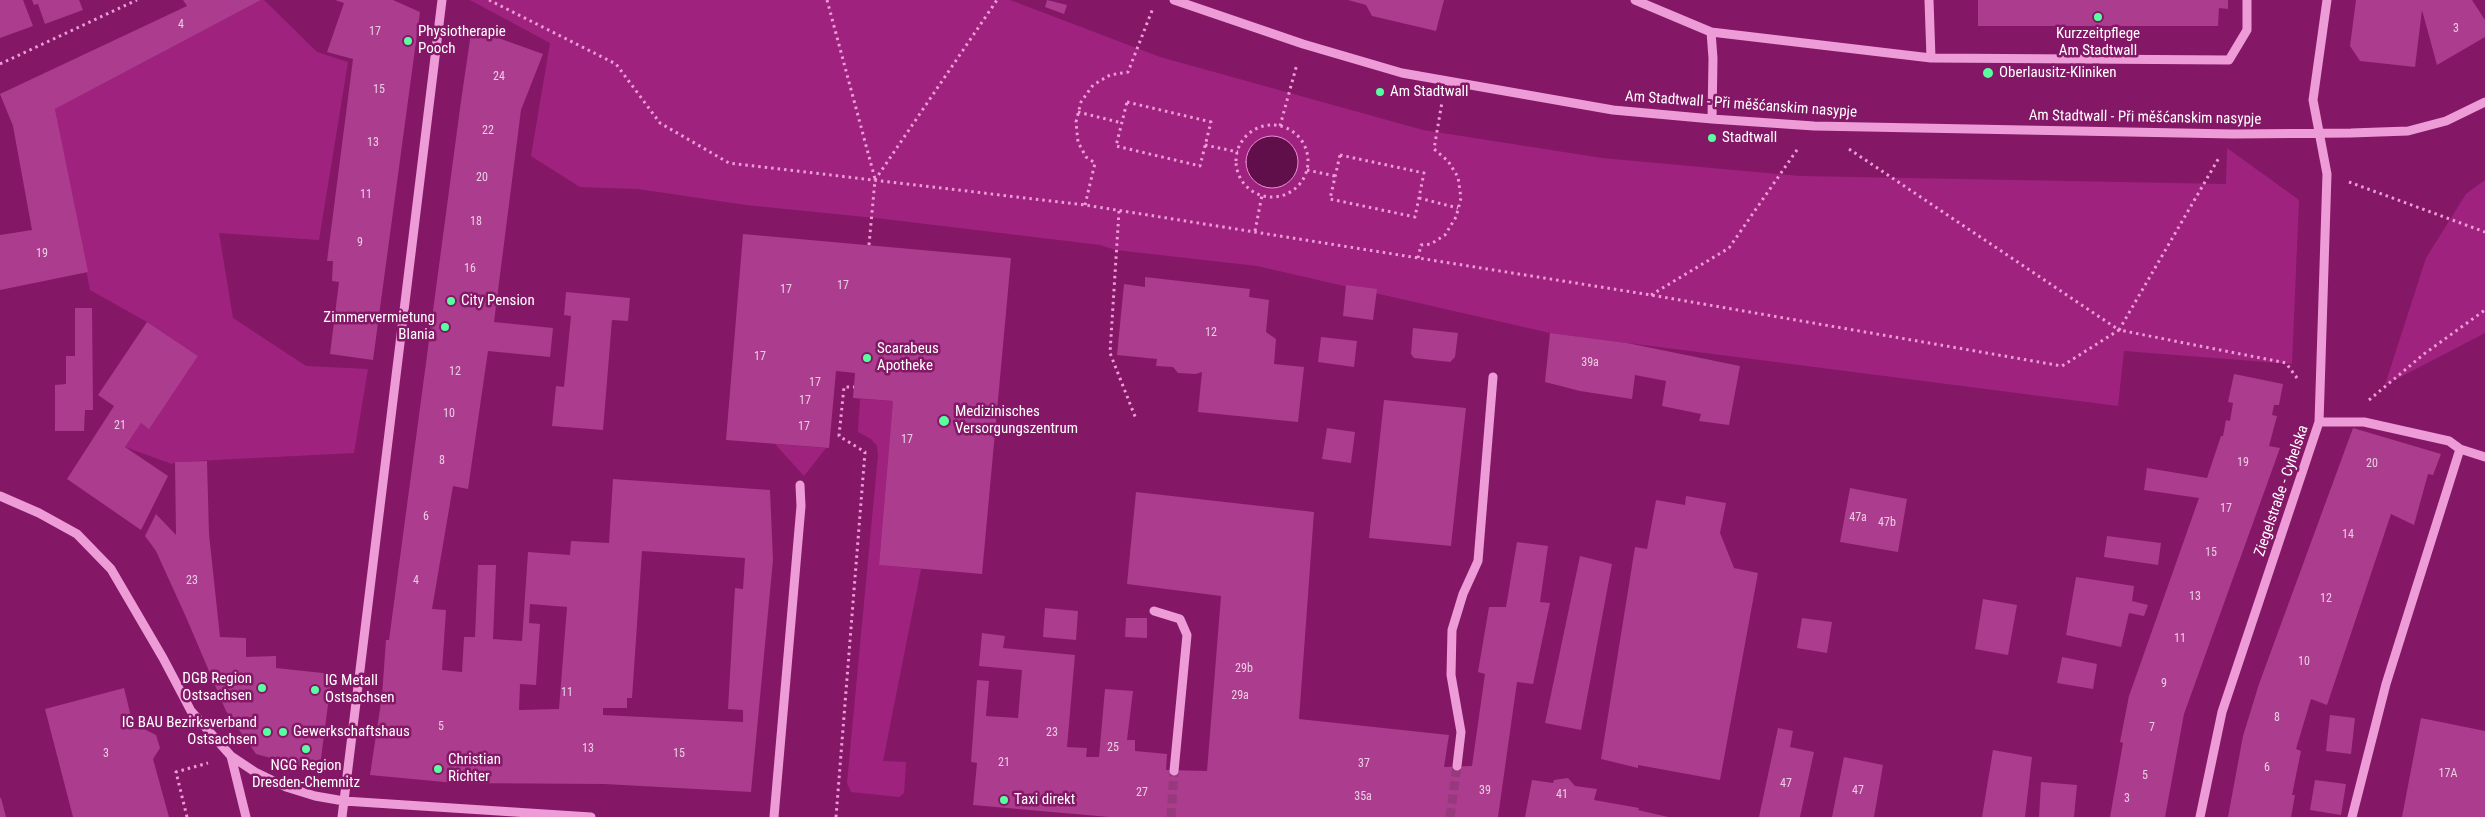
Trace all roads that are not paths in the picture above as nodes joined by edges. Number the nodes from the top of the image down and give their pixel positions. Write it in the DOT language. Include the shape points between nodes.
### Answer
graph roads {
  1 [pos="442,0"];
  2 [pos="1174,0"];
  3 [pos="1635,0"];
  4 [pos="1929,0"];
  5 [pos="2247,0"];
  6 [pos="2327,0"];
  7 [pos="1711,32"];
  8 [pos="1931,58"];
  9 [pos="2485,102"];
  10 [pos="1712,119"];
  11 [pos="2321,134"];
  12 [pos="1493,377"];
  13 [pos="2319,422"];
  14 [pos="2460,449"];
  15 [pos="2485,457"];
  16 [pos="800,485"];
  17 [pos="0,496"];
  18 [pos="1154,611"];
  19 [pos="231,756"];
  20 [pos="1457,766"];
  21 [pos="1174,771"];
  22 [pos="344,801"];
  23 [pos="246,817"];
  24 [pos="342,817"];
  25 [pos="591,817"];
  26 [pos="774,817"];
  27 [pos="2200,817"];
  28 [pos="2352,817"];
  1 -- 22 [label="street"];
  2 -- 10 [label="street, Am Stadtwall - Při měšćanskim nasypje" via="1303,44 1402,73 1613,110"];
  3 -- 7 [label="street"];
  4 -- 8 [label="street"];
  5 -- 8 [label="street" via="2247,30 2229,60"];
  6 -- 11 [label="street, Ziegelstraße - Cyhelska" via="2313,100"];
  7 -- 8 [label="street"];
  7 -- 10 [label="street" via="1714,58"];
  9 -- 11 [label="street, Am Stadtwall - Při měšćanskim nasypje" via="2446,121 2408,131"];
  10 -- 11 [label="street, Am Stadtwall - Při měšćanskim nasypje" via="1814,126"];
  11 -- 13 [label="street, Ziegelstraße - Cyhelska" via="2327,174"];
  12 -- 20 [label="street" via="1478,562 1463,594 1452,630 1451,675 1461,732"];
  13 -- 14 [label="street" via="2364,422 2449,441"];
  13 -- 27 [label="street, Ziegelstraße - Cyhelska" via="2222,712"];
  14 -- 15 [label="street"];
  14 -- 28 [label="street" via="2386,684"];
  16 -- 26 [label="street" via="801,506"];
  17 -- 19 [label="street" via="77,534 111,569 191,711"];
  18 -- 21 [label="street" via="1180,619 1187,635"];
  19 -- 22 [label="street" via="286,787"];
  19 -- 23 [label="street"];
  22 -- 24 [label="street"];
  22 -- 25 [label="street"];
}
